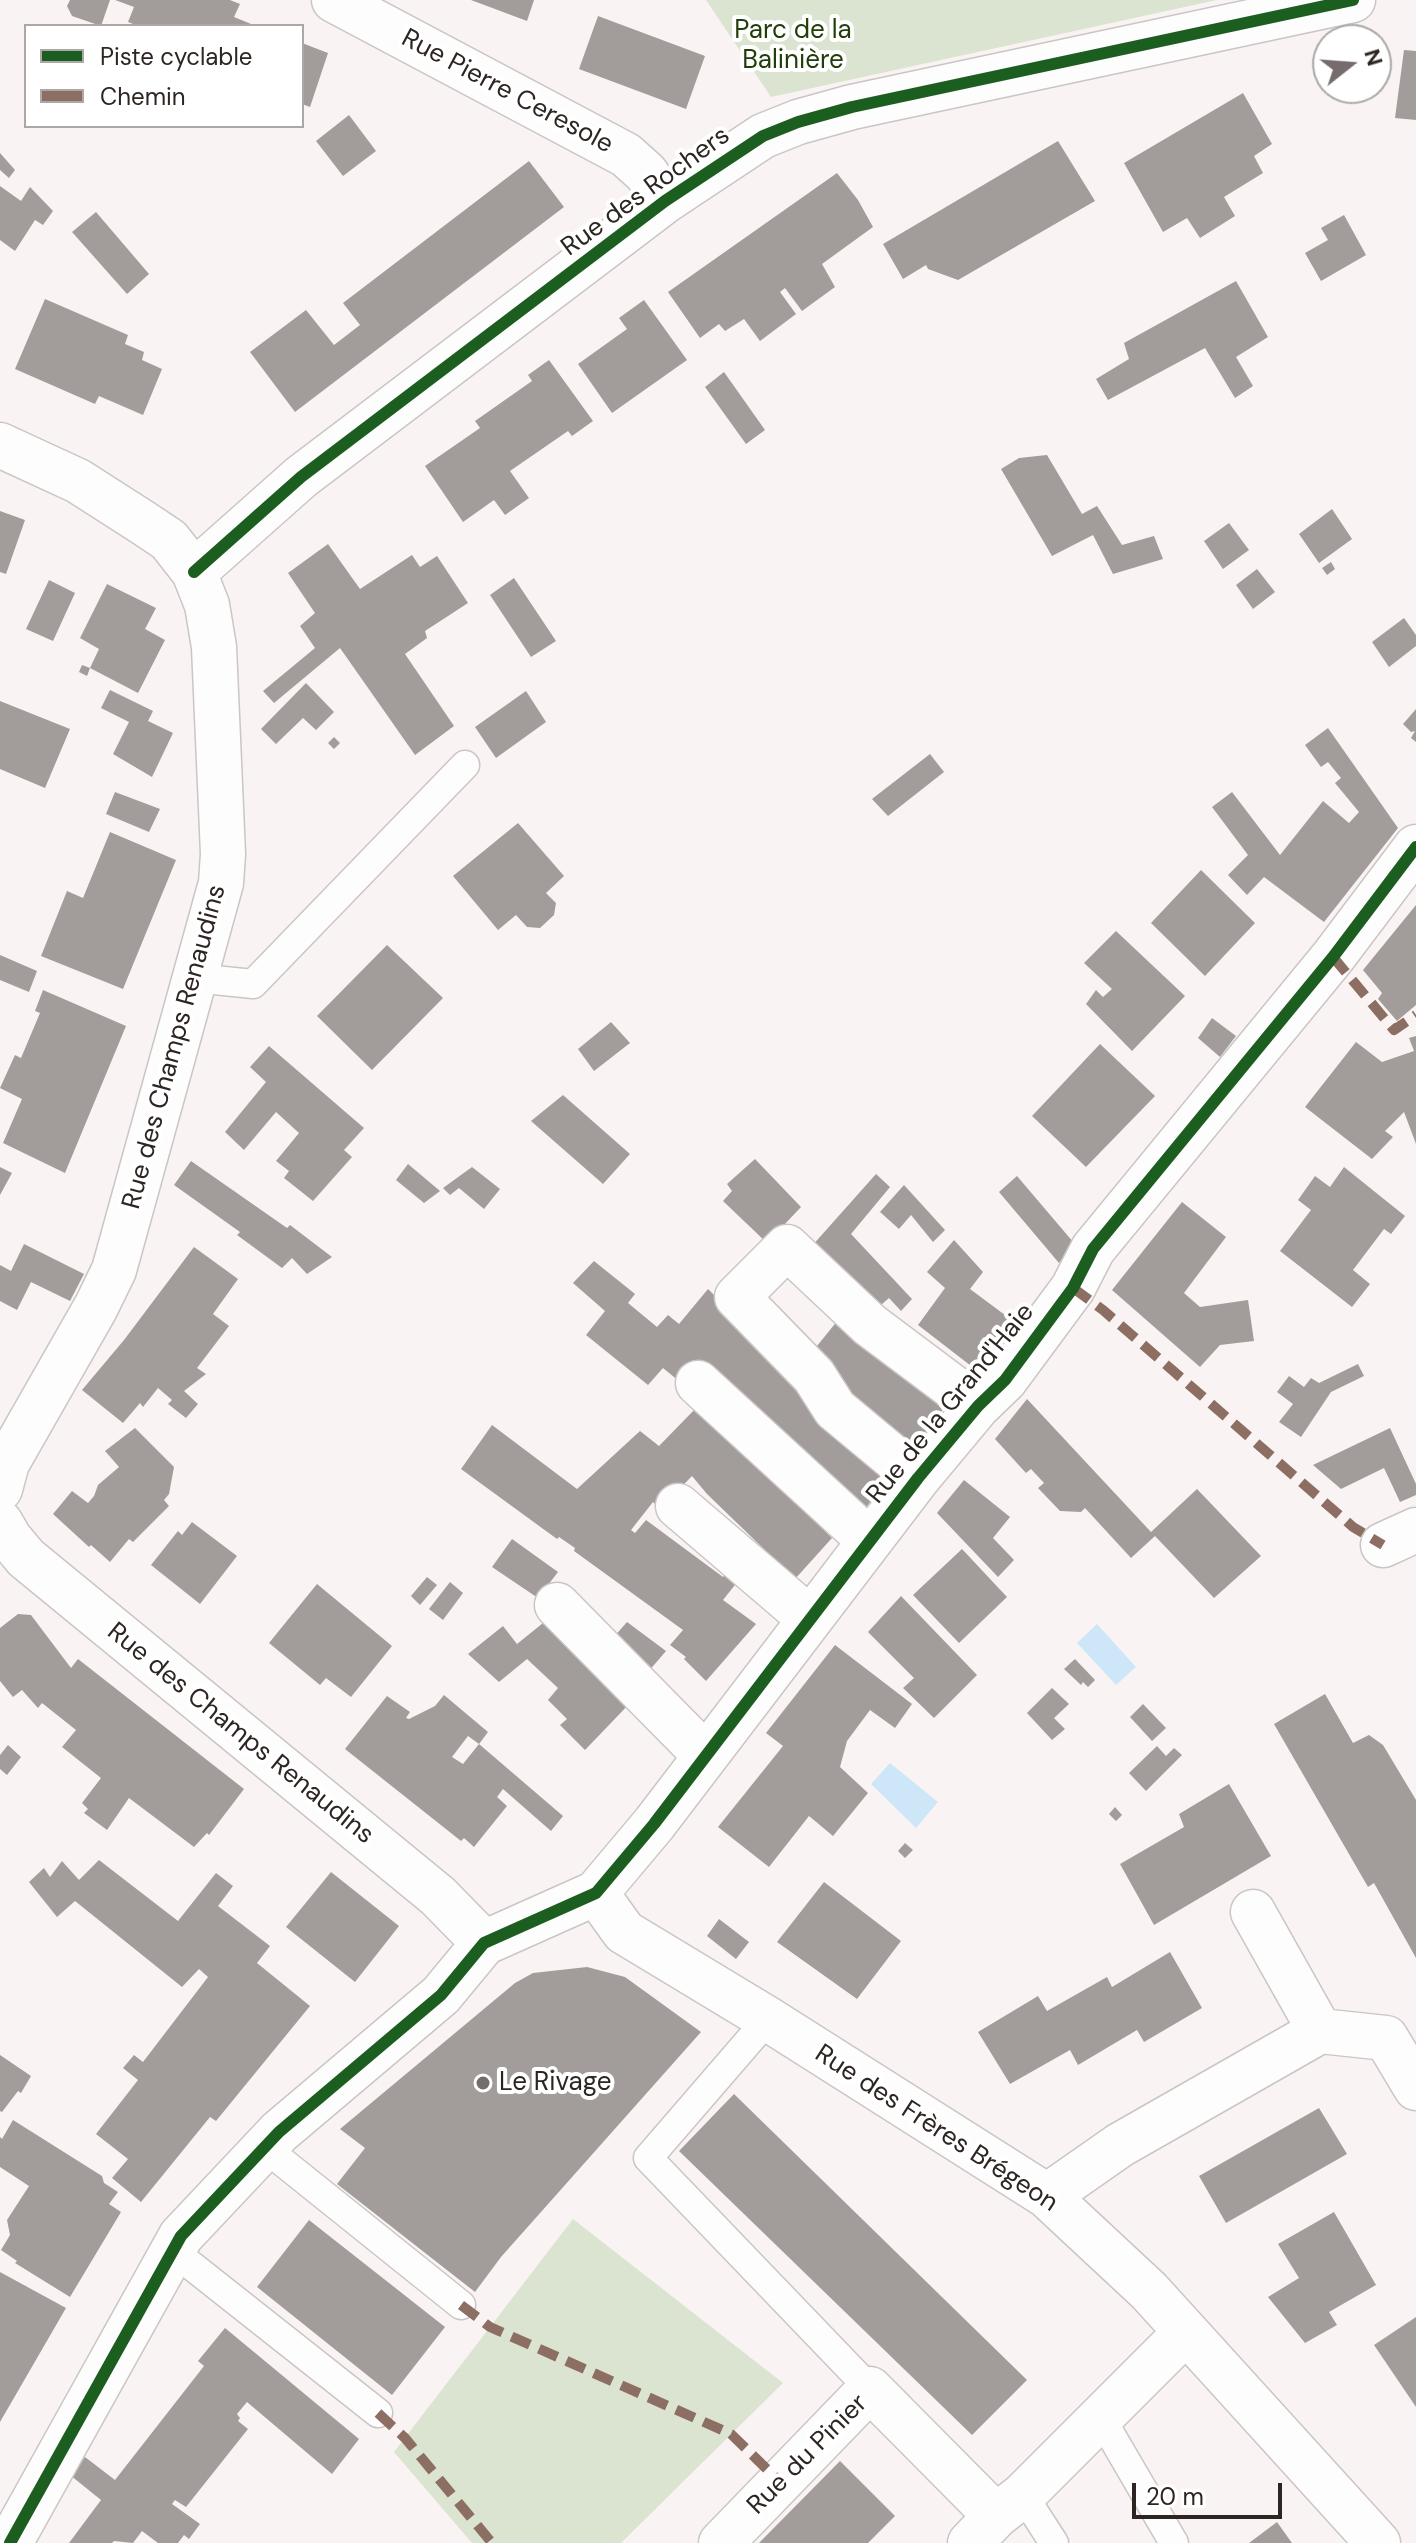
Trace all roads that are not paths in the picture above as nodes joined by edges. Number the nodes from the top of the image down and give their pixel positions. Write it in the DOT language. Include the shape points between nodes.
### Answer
graph roads {
  1 [pos="334,0"];
  2 [pos="1353,0"];
  3 [pos="665,201"];
  4 [pos="0,445"];
  5 [pos="194,572"];
  6 [pos="465,765"];
  7 [pos="1413,858"];
  8 [pos="195,978"];
  9 [pos="698,1383"];
  10 [pos="978,1406"];
  11 [pos="918,1478"];
  12 [pos="0,1489"];
  13 [pos="678,1506"];
  14 [pos="0,1522"];
  15 [pos="869,1540"];
  16 [pos="557,1605"];
  17 [pos="809,1618"];
  18 [pos="705,1755"];
  19 [pos="596,1893"];
  20 [pos="1253,1912"];
  21 [pos="484,1943"];
  22 [pos="768,2019"];
  23 [pos="1320,2031"];
  24 [pos="1416,2088"];
  25 [pos="264,2147"];
  26 [pos="1047,2196"];
  27 [pos="173,2251"];
  28 [pos="461,2305"];
  29 [pos="1186,2332"];
  30 [pos="870,2389"];
  31 [pos="378,2413"];
  32 [pos="1101,2418"];
  33 [pos="996,2518"];
  34 [pos="10,2543"];
  35 [pos="721,2543"];
  36 [pos="1054,2543"];
  37 [pos="1174,2543"];
  38 [pos="1378,2543"];
  1 -- 3 [label="street, Rue Pierre Ceresole" via="626,155"];
  2 -- 3 [label="street, Rue des Rochers" via="798,122 763,136"];
  3 -- 5 [label="street, Rue des Rochers" via="301,477"];
  4 -- 5 [label="street, Rue des Champs Renaudins" via="78,481 142,522 169,540"];
  5 -- 8 [label="street, Rue des Champs Renaudins" via="207,605 214,647 223,854 221,883"];
  6 -- 8 [label="lane" via="253,984"];
  7 -- 10 [label="street, Rue de la Grand'Haie" via="1093,1249 1073,1288 1005,1380"];
  8 -- 12 [label="street, Rue des Champs Renaudins" via="114,1270 7,1463"];
  9 -- 15 [label="street, Rue de la Grand'Haie"];
  10 -- 11 [label="street, Rue de la Grand'Haie"];
  10 -- 11 [label="street, Rue de la Grand'Haie" via="870,1325 787,1247 737,1297 814,1376 835,1409"];
  11 -- 15 [label="street, Rue de la Grand'Haie"];
  13 -- 17 [label="street"];
  14 -- 21 [label="street, Rue des Champs Renaudins" via="26,1558 438,1896"];
  15 -- 17 [label="street, Rue de la Grand'Haie"];
  16 -- 18 [label="street"];
  17 -- 18 [label="street, Rue de la Grand'Haie"];
  18 -- 19 [label="street, Rue de la Grand'Haie"];
  19 -- 21 [label="street, Rue de la Grand'Haie"];
  19 -- 22 [label="street, Rue des Frères Brégeon" via="624,1932"];
  20 -- 23 [label="street"];
  21 -- 25 [label="street" via="441,1995"];
  22 -- 26 [label="street, Rue des Frères Brégeon"];
  22 -- 30 [label="lane" via="648,2158"];
  23 -- 24 [label="street" via="1386,2038"];
  23 -- 26 [label="street" via="1120,2145"];
  25 -- 27 [label="street"];
  25 -- 28 [label="lane"];
  26 -- 29 [label="street, Rue des Frères Brégeon"];
  27 -- 31 [label="lane"];
  27 -- 34 [label="street"];
  29 -- 32 [label="street"];
  29 -- 38 [label="street, Rue des Frères Brégeon"];
  30 -- 33 [label="street, Rue du Pinier"];
  30 -- 35 [label="street, Rue du Pinier"];
  32 -- 33 [label="street"];
  32 -- 37 [label="lane"];
  33 -- 36 [label="lane"];
}
